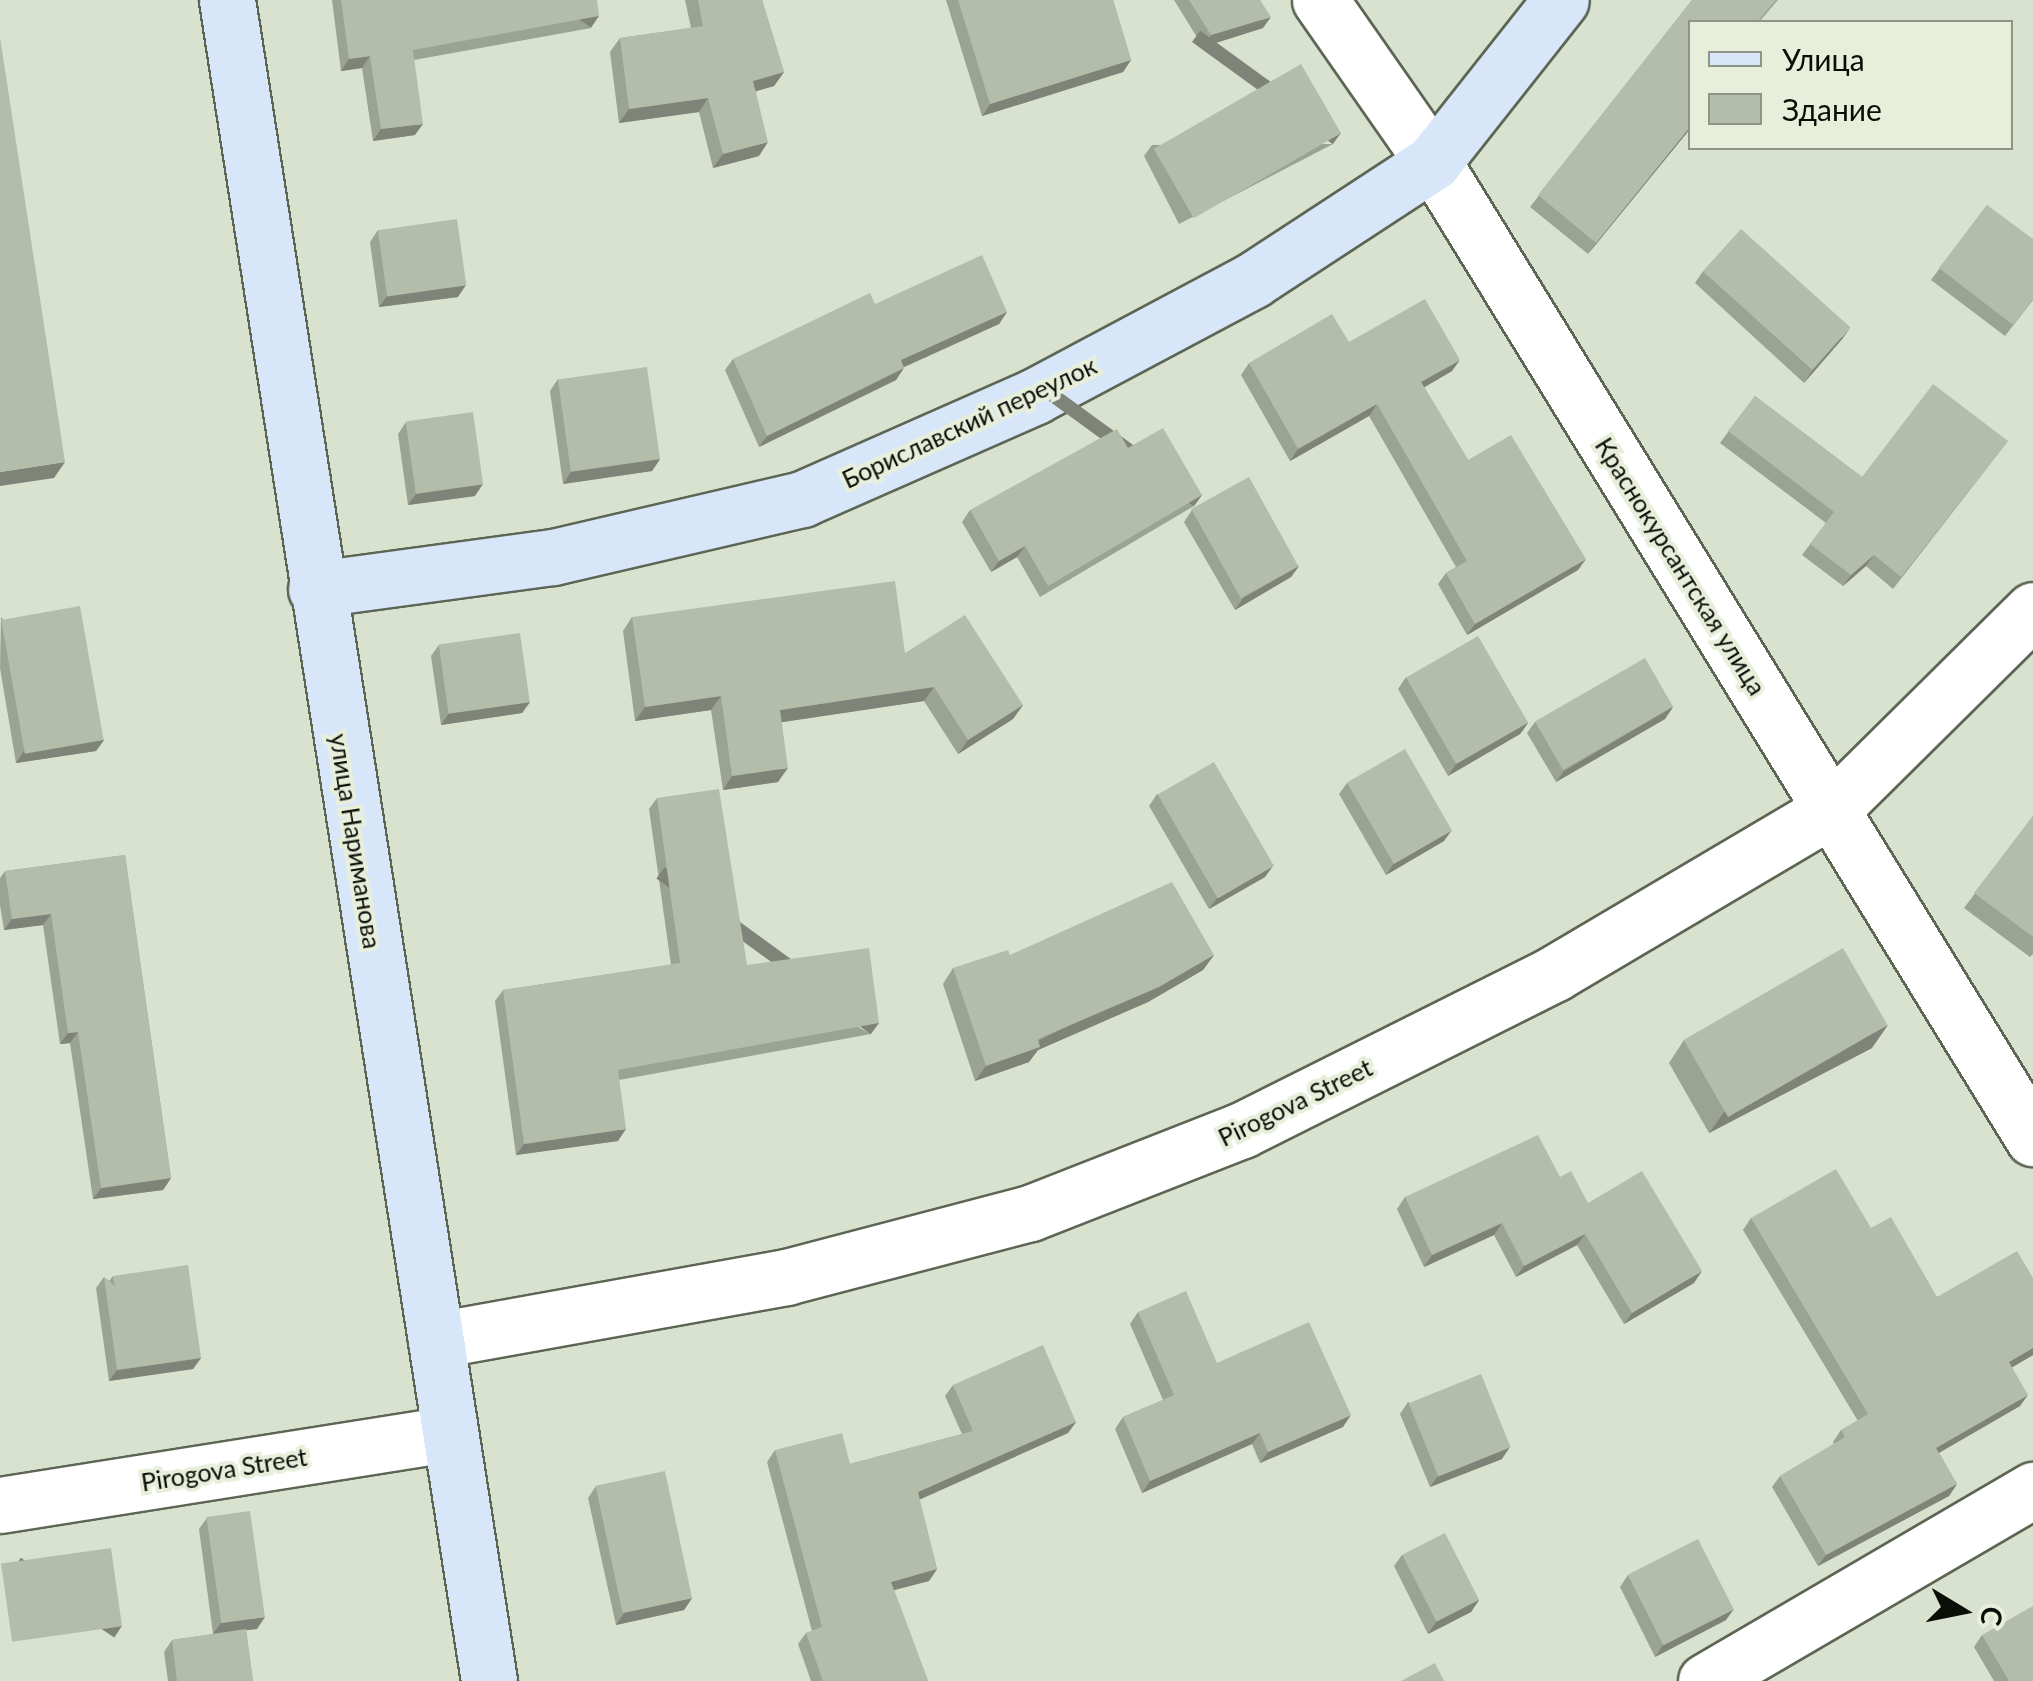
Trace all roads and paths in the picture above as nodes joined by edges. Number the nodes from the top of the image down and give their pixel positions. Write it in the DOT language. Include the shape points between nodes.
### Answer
graph roads {
  1 [pos="228,0"];
  2 [pos="1320,0"];
  3 [pos="1561,0"];
  4 [pos="1433,162"];
  5 [pos="316,589"];
  6 [pos="2033,610"];
  7 [pos="1831,810"];
  8 [pos="2033,1138"];
  9 [pos="436,1340"];
  10 [pos="448,1434"];
  11 [pos="2033,1490"];
  12 [pos="0,1505"];
  13 [pos="488,1681"];
  14 [pos="1706,1681"];
  1 -- 5 [label="street, улица Нариманова"];
  2 -- 4 [label="street, Краснокурсантская улица"];
  3 -- 4 [label="street, Бориславский переулок"];
  4 -- 5 [label="street, Бориславский переулок" via="1253,280 1068,378 802,498 553,557"];
  4 -- 7 [label="street, Краснокурсантская улица"];
  5 -- 9 [label="street, улица Нариманова"];
  6 -- 7 [label="street, Pirogova Street"];
  7 -- 8 [label="street, Краснокурсантская улица"];
  7 -- 9 [label="street, Pirogova Street" via="1538,982 1242,1130 1030,1213 786,1277"];
  9 -- 10 [label="street, улица Нариманова"];
  10 -- 12 [label="street, Pirogova Street"];
  10 -- 13 [label="street, улица Нариманова"];
  11 -- 14 [label="street"];
}
